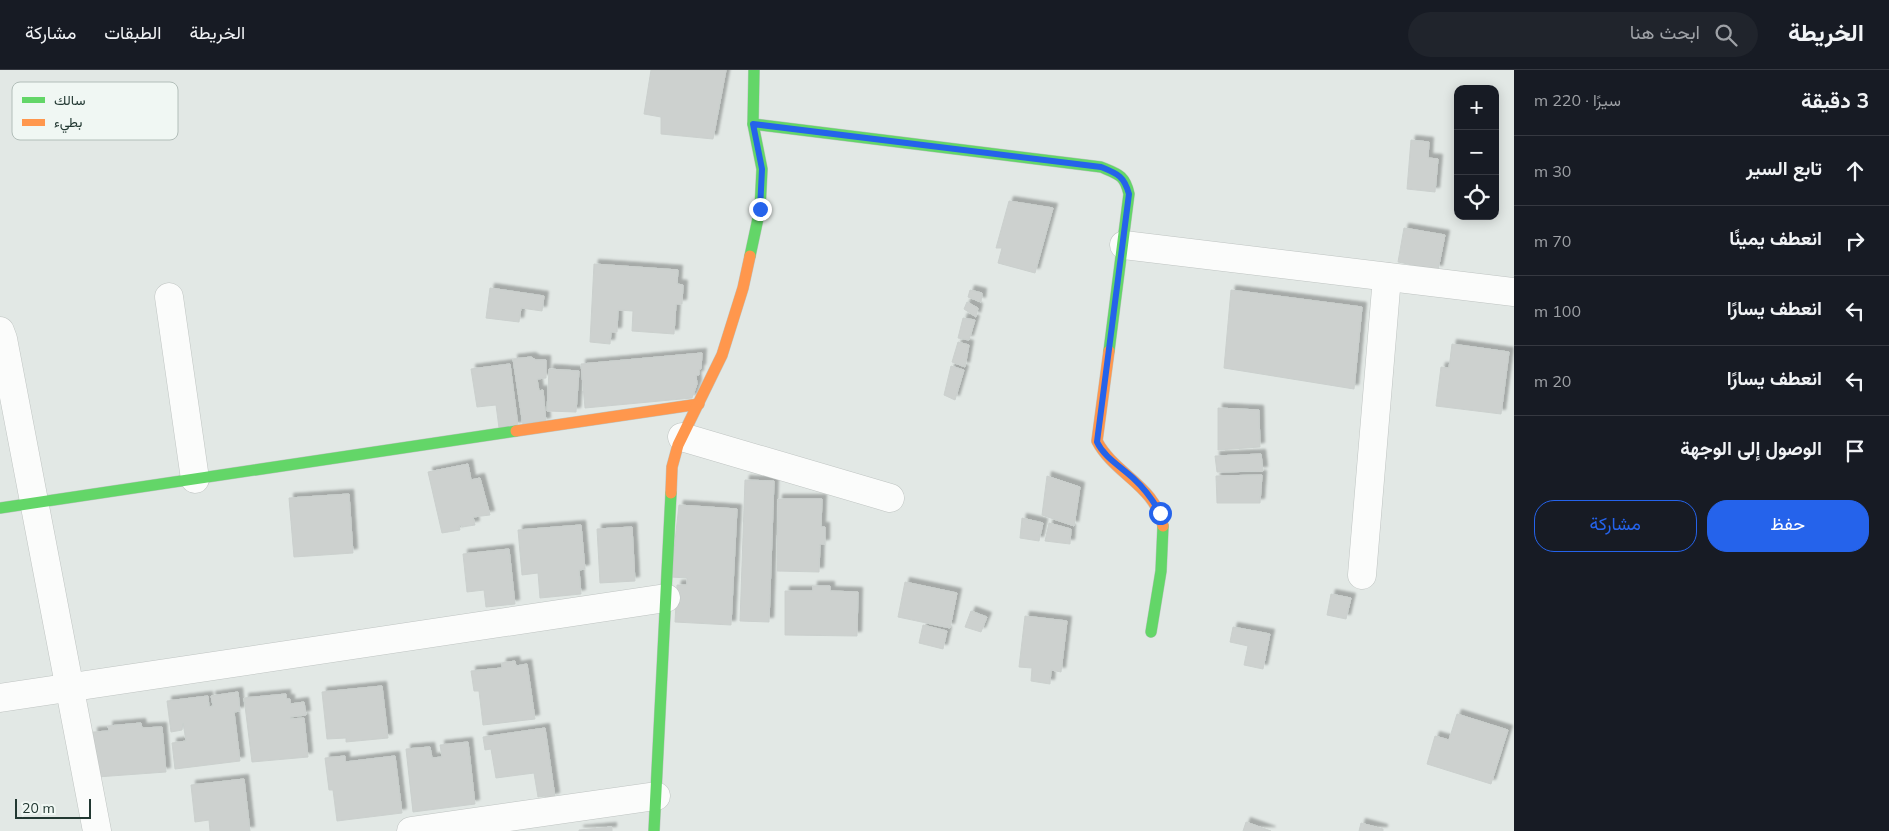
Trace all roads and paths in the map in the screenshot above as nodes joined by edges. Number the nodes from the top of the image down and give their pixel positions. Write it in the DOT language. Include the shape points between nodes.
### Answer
graph roads {
  1 [pos="754,70"];
  2 [pos="753,124"];
  3 [pos="1124,246"];
  4 [pos="1387,277"];
  5 [pos="1514,292"];
  6 [pos="169,297"];
  7 [pos="0,332"];
  8 [pos="699,404"];
  9 [pos="682,437"];
  10 [pos="195,479"];
  11 [pos="890,498"];
  12 [pos="34,502"];
  13 [pos="0,508"];
  14 [pos="1362,575"];
  15 [pos="666,598"];
  16 [pos="1152,632"];
  17 [pos="70,688"];
  18 [pos="0,698"];
  19 [pos="656,796"];
  20 [pos="97,831"];
  21 [pos="411,831"];
  22 [pos="654,831"];
  1 -- 2 [label="street"];
  2 -- 3 [label="street" via="1101,167 1126,181 1129,194"];
  2 -- 8 [label="street" via="762,169 760,209 743,288 725,345"];
  3 -- 4 [label="street"];
  3 -- 16 [label="street" via="1097,442 1101,452 1135,480 1160,513 1164,533"];
  4 -- 5 [label="street"];
  4 -- 14 [label="street"];
  6 -- 10 [label="street"];
  7 -- 12 [label="street"];
  8 -- 9 [label="street"];
  8 -- 10 [label="street"];
  9 -- 11 [label="street"];
  9 -- 15 [label="street" via="672,467"];
  10 -- 12 [label="street"];
  12 -- 13 [label="street"];
  12 -- 17 [label="street"];
  15 -- 17 [label="street"];
  15 -- 19 [label="street"];
  17 -- 18 [label="street"];
  17 -- 20 [label="street"];
  19 -- 21 [label="street"];
  19 -- 22 [label="street"];
}
